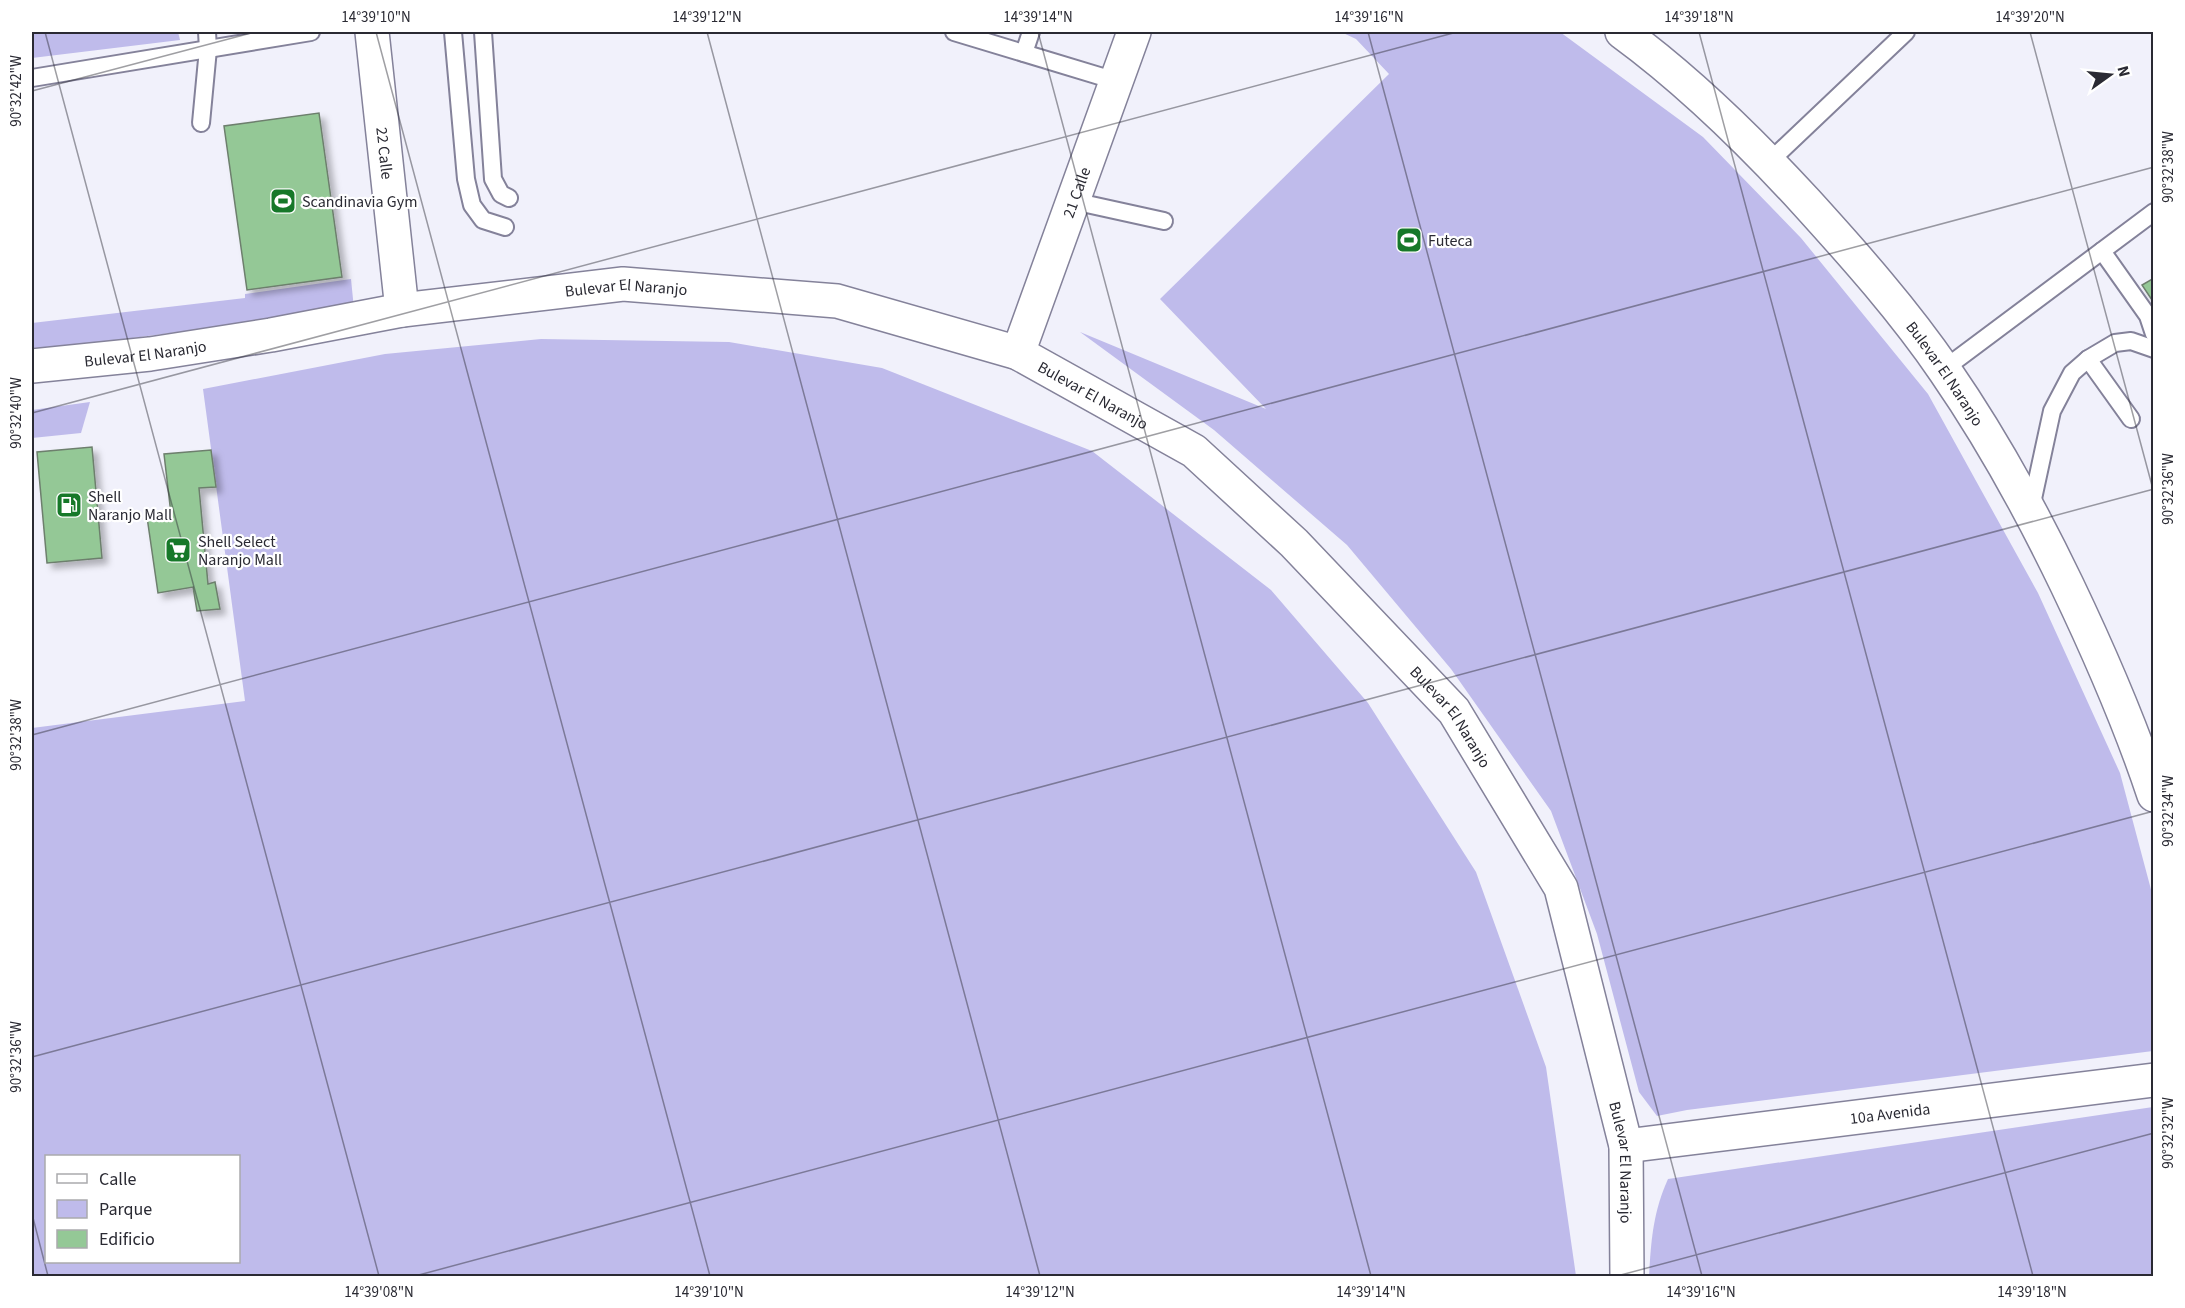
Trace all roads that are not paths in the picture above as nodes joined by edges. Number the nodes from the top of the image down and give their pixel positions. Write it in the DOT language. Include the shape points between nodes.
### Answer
graph roads {
  1 [pos="207,32"];
  2 [pos="311,32"];
  3 [pos="372,32"];
  4 [pos="453,32"];
  5 [pos="483,32"];
  6 [pos="957,32"];
  7 [pos="1030,32"];
  8 [pos="1134,32"];
  9 [pos="1622,32"];
  10 [pos="1906,32"];
  11 [pos="208,49"];
  12 [pos="1024,53"];
  13 [pos="32,78"];
  14 [pos="1116,81"];
  15 [pos="201,123"];
  16 [pos="1769,162"];
  17 [pos="509,198"];
  18 [pos="1073,201"];
  19 [pos="2154,212"];
  20 [pos="1164,221"];
  21 [pos="505,227"];
  22 [pos="2102,251"];
  23 [pos="402,310"];
  24 [pos="2154,334"];
  25 [pos="2154,349"];
  26 [pos="1018,353"];
  27 [pos="2088,359"];
  28 [pos="32,366"];
  29 [pos="1944,369"];
  30 [pos="2132,419"];
  31 [pos="2031,509"];
  32 [pos="2154,795"];
  33 [pos="2153,1081"];
  34 [pos="1626,1146"];
  35 [pos="1627,1276"];
  1 -- 11 [label="lane"];
  2 -- 11 [label="lane"];
  3 -- 23 [label="main road, 22 Calle"];
  4 -- 21 [label="lane" via="466,179 472,205 483,220"];
  5 -- 17 [label="lane" via="493,179 501,194"];
  6 -- 12 [label="lane"];
  7 -- 12 [label="lane"];
  8 -- 14 [label="main road, 21 Calle"];
  9 -- 16 [label="main road, Bulevar El Naranjo" via="1700,96"];
  10 -- 16 [label="lane"];
  11 -- 13 [label="lane"];
  11 -- 15 [label="lane"];
  12 -- 14 [label="lane"];
  14 -- 18 [label="main road, 21 Calle"];
  16 -- 29 [label="main road, Bulevar El Naranjo" via="1862,263"];
  18 -- 20 [label="lane"];
  18 -- 26 [label="main road, 21 Calle"];
  19 -- 22 [label="lane"];
  22 -- 24 [label="lane" via="2148,316"];
  22 -- 29 [label="lane"];
  23 -- 26 [label="main road, Bulevar El Naranjo" via="623,284 837,301"];
  23 -- 28 [label="main road, Bulevar El Naranjo" via="172,351"];
  25 -- 27 [label="lane" via="2131,341 2115,343"];
  26 -- 34 [label="main road, Bulevar El Naranjo" via="1194,451 1294,543 1454,711 1561,888"];
  27 -- 30 [label="lane"];
  27 -- 31 [label="lane" via="2072,373 2052,411"];
  29 -- 31 [label="main road, Bulevar El Naranjo"];
  31 -- 32 [label="main road, Bulevar El Naranjo" via="2097,647"];
  33 -- 34 [label="main road, 10a Avenida"];
  34 -- 35 [label="main road, Bulevar El Naranjo"];
}
